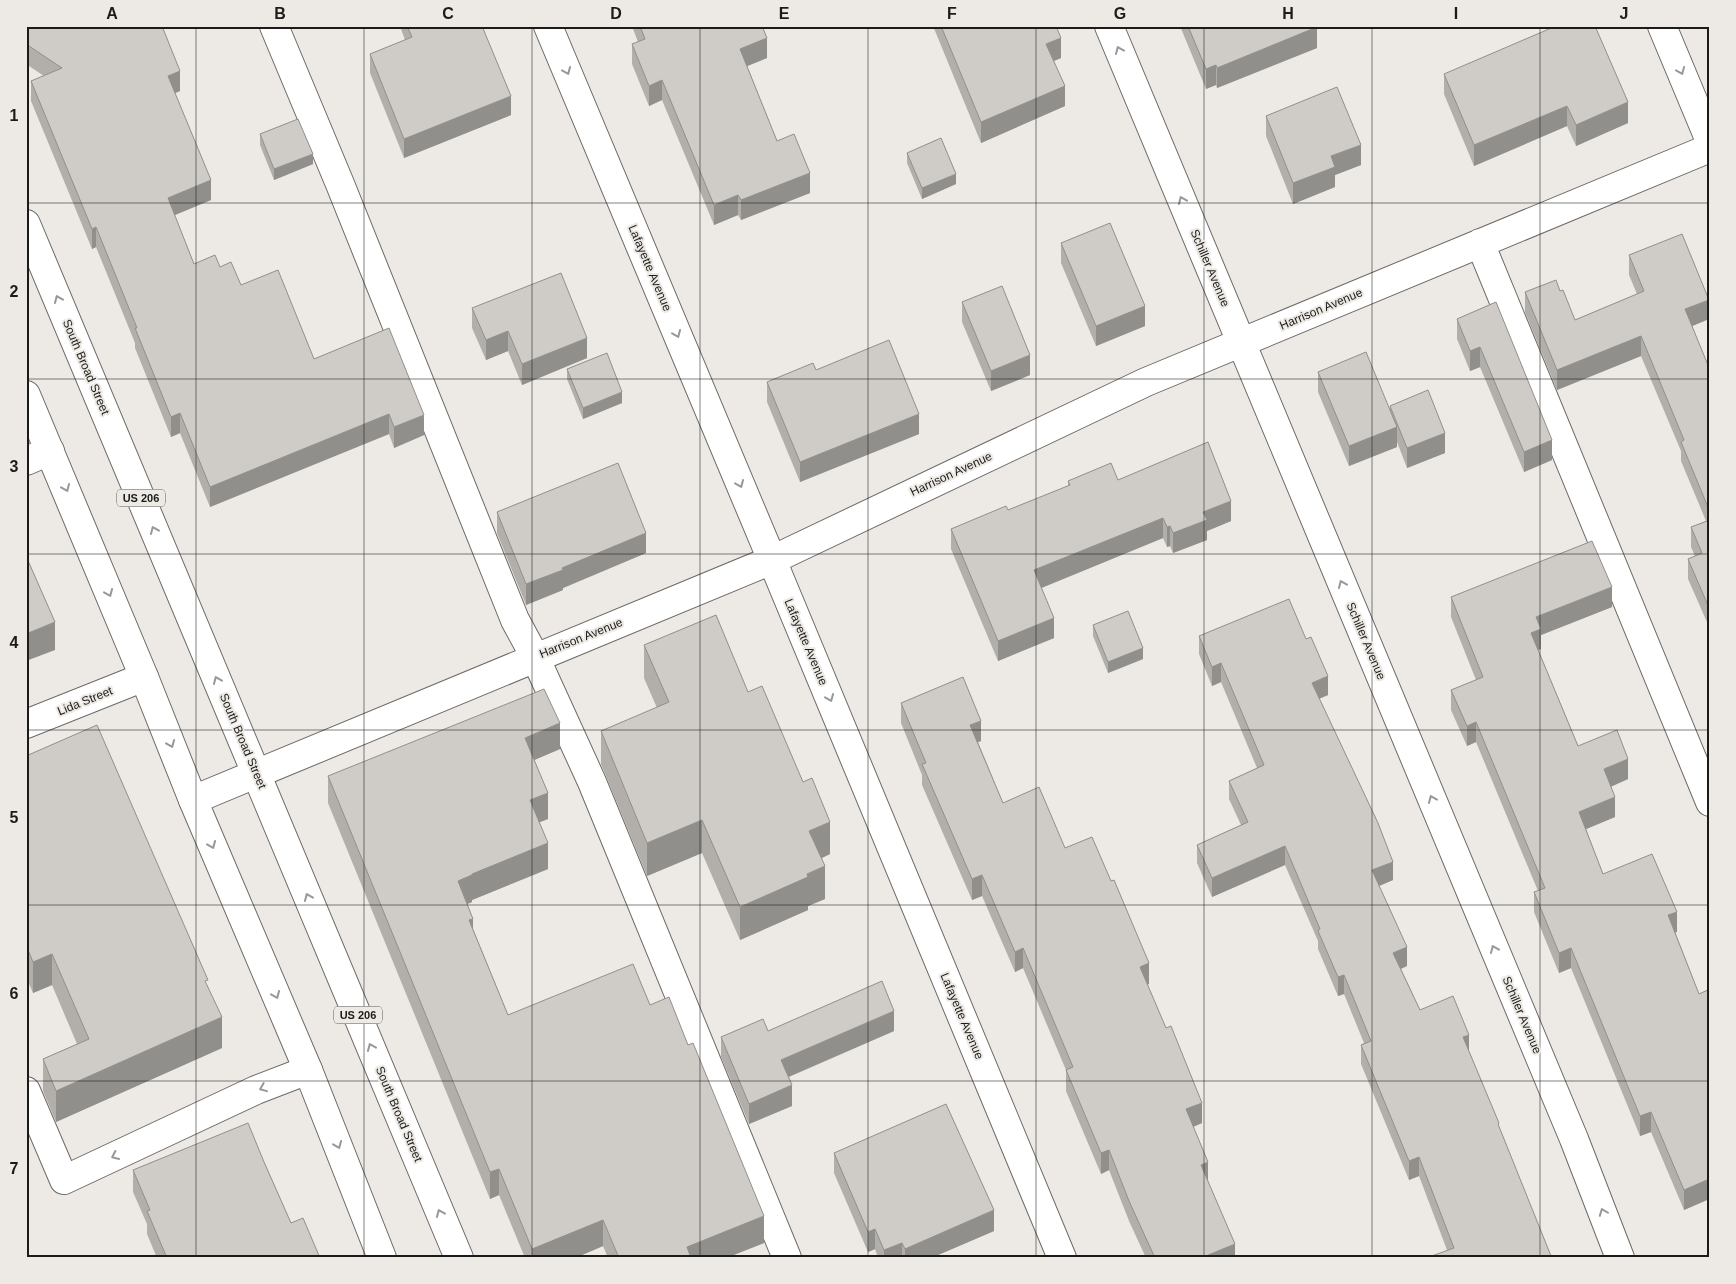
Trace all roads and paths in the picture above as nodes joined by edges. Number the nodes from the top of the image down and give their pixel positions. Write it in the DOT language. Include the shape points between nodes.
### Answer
graph roads {
  1 [pos="274,26"];
  2 [pos="548,26"];
  3 [pos="1108,26"];
  4 [pos="1662,26"];
  5 [pos="1710,141"];
  6 [pos="1710,148"];
  7 [pos="26,224"];
  8 [pos="1480,243"];
  9 [pos="1241,342"];
  10 [pos="26,395"];
  11 [pos="38,456"];
  12 [pos="772,560"];
  13 [pos="535,657"];
  14 [pos="144,677"];
  15 [pos="26,724"];
  16 [pos="256,773"];
  17 [pos="193,800"];
  18 [pos="1710,802"];
  19 [pos="308,1070"];
  20 [pos="26,1091"];
  21 [pos="382,1258"];
  22 [pos="459,1258"];
  23 [pos="787,1258"];
  24 [pos="1062,1258"];
  25 [pos="1620,1258"];
  1 -- 13 [label="street" via="514,620"];
  2 -- 12 [label="street, Lafayette Avenue, one-way"];
  9 -- 3 [label="street, Schiller Avenue, one-way"];
  4 -- 5 [label="street, one-way"];
  6 -- 8 [label="street, Harrison Avenue"];
  16 -- 7 [label="street, South Broad Street / US 206, one-way"];
  8 -- 9 [label="street, Harrison Avenue"];
  8 -- 18 [label="street"];
  9 -- 12 [label="street, Harrison Avenue" via="1146,382"];
  25 -- 9 [label="street, Schiller Avenue, one-way" via="1574,1139"];
  10 -- 11 [label="street"];
  11 -- 14 [label="street, one-way"];
  12 -- 13 [label="street, Harrison Avenue"];
  12 -- 24 [label="street, Lafayette Avenue, one-way"];
  13 -- 16 [label="street, Harrison Avenue"];
  13 -- 23 [label="street" via="592,782"];
  14 -- 15 [label="street, Lida Street"];
  14 -- 17 [label="street, one-way"];
  16 -- 17 [label="street, Harrison Avenue"];
  22 -- 16 [label="street, South Broad Street / US 206, one-way"];
  17 -- 19 [label="street, one-way"];
  19 -- 20 [label="street, one-way" via="256,1090 64,1180"];
  19 -- 21 [label="street, one-way"];
}
